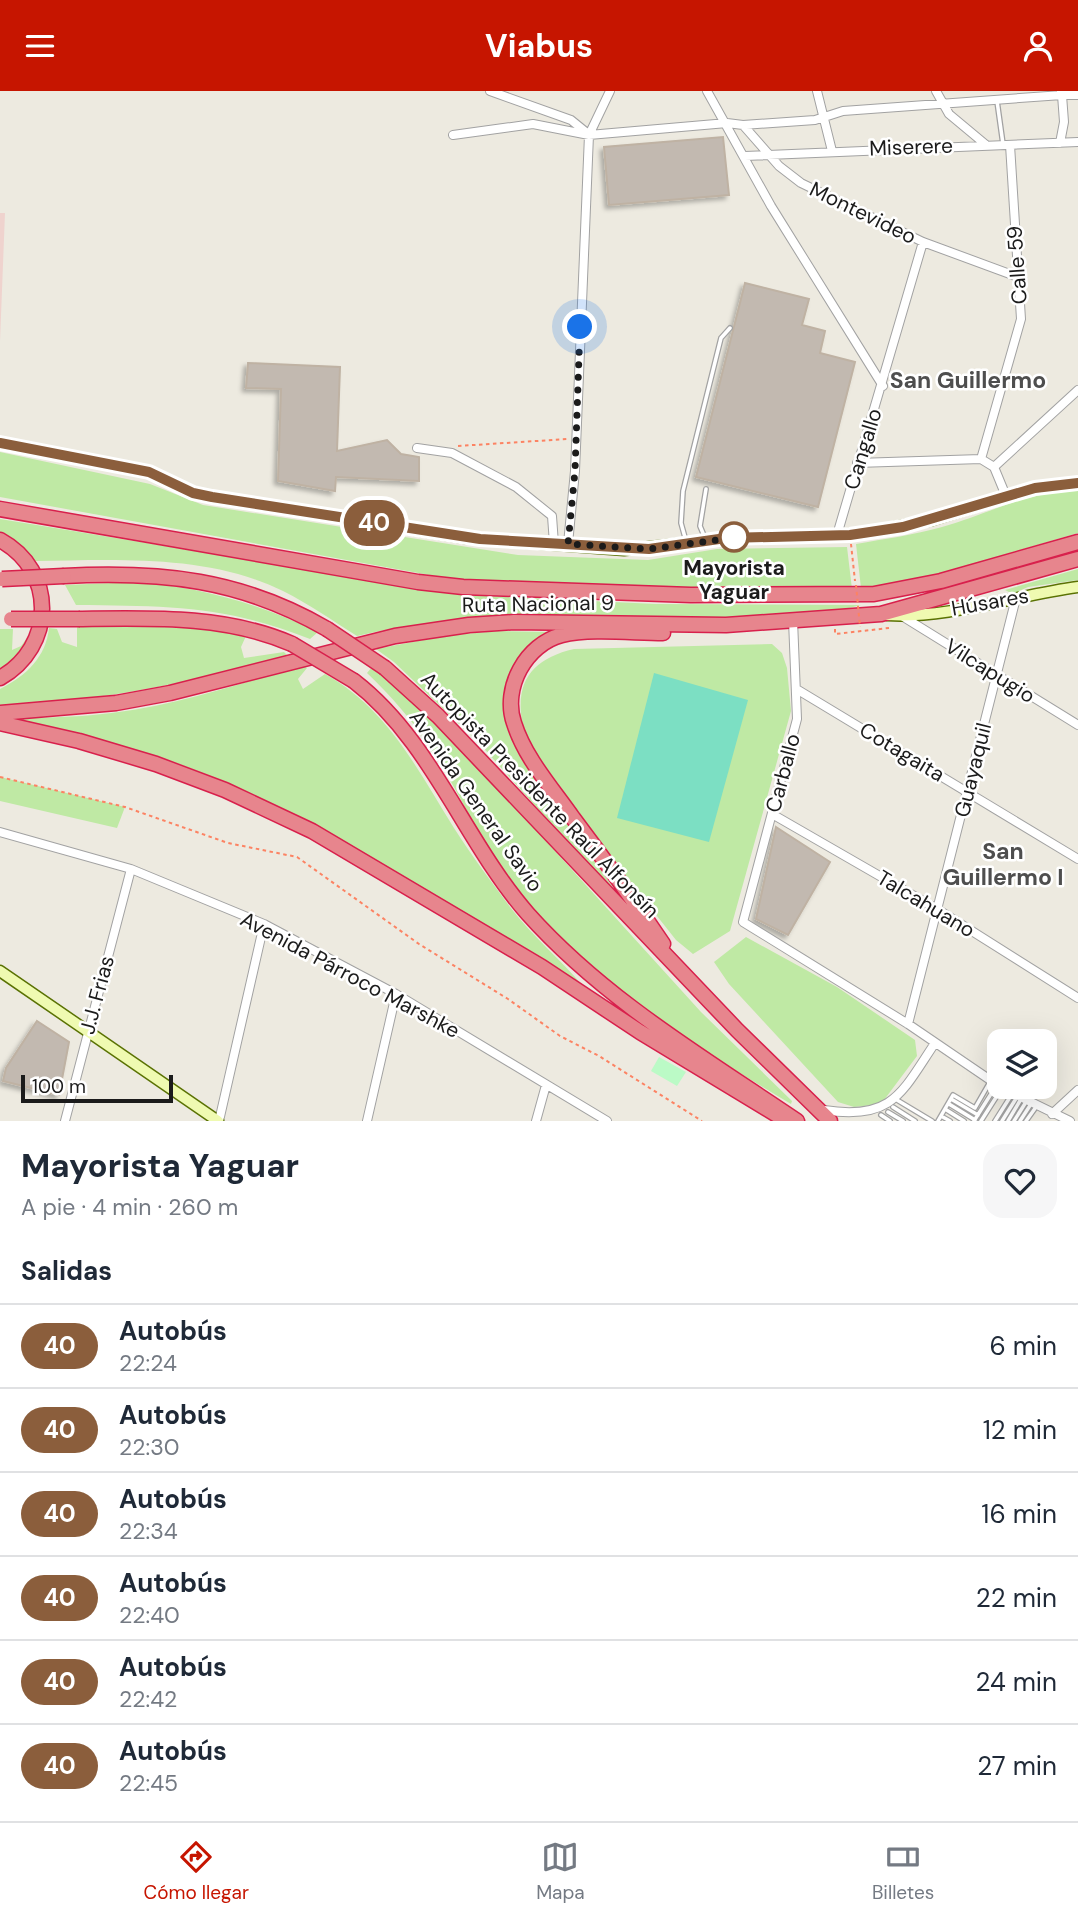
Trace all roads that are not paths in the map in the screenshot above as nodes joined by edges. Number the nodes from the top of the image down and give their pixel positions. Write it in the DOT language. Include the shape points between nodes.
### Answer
graph roads {
  1 [pos="610,91"];
  2 [pos="708,91"];
  3 [pos="817,91"];
  4 [pos="936,91"];
  5 [pos="496,92"];
  6 [pos="1061,93"];
  7 [pos="1078,95"];
  8 [pos="997,100"];
  9 [pos="941,105"];
  10 [pos="825,118"];
  11 [pos="727,123"];
  12 [pos="743,125"];
  13 [pos="453,135"];
  14 [pos="589,135"];
  15 [pos="1078,142"];
  16 [pos="1060,143"];
  17 [pos="985,144"];
  18 [pos="1006,144"];
  19 [pos="832,151"];
  20 [pos="769,155"];
  21 [pos="745,156"];
  22 [pos="923,242"];
  23 [pos="1018,277"];
  24 [pos="730,328"];
  25 [pos="883,386"];
  26 [pos="1078,390"];
  27 [pos="0,443"];
  28 [pos="417,448"];
  29 [pos="981,459"];
  30 [pos="856,463"];
  31 [pos="994,467"];
  32 [pos="1078,483"];
  33 [pos="706,489"];
  34 [pos="1006,496"];
  35 [pos="0,503"];
  36 [pos="0,509"];
  37 [pos="48,517"];
  38 [pos="837,535"];
  39 [pos="0,540"];
  40 [pos="706,540"];
  41 [pos="1078,542"];
  42 [pos="554,544"];
  43 [pos="568,544"];
  44 [pos="687,544"];
  45 [pos="1078,559"];
  46 [pos="1,579"];
  47 [pos="1078,587"];
  48 [pos="1016,598"];
  49 [pos="881,614"];
  50 [pos="902,616"];
  51 [pos="5,619"];
  52 [pos="793,620"];
  53 [pos="726,625"];
  54 [pos="997,675"];
  55 [pos="0,678"];
  56 [pos="798,690"];
  57 [pos="0,713"];
  58 [pos="0,723"];
  59 [pos="1078,725"];
  60 [pos="968,792"];
  61 [pos="772,814"];
  62 [pos="0,832"];
  63 [pos="1078,859"];
  64 [pos="131,869"];
  65 [pos="937,909"];
  66 [pos="264,924"];
  67 [pos="0,971"];
  68 [pos="683,974"];
  69 [pos="396,995"];
  70 [pos="1078,998"];
  71 [pos="908,1024"];
  72 [pos="87,1030"];
  73 [pos="935,1042"];
  74 [pos="987,1077"];
  75 [pos="546,1085"];
  76 [pos="1078,1090"];
  77 [pos="987,1096"];
  78 [pos="990,1099"];
  79 [pos="1024,1100"];
  80 [pos="950,1102"];
  81 [pos="812,1106"];
  82 [pos="945,1109"];
  83 [pos="887,1112"];
  84 [pos="1052,1114"];
  85 [pos="941,1116"];
  86 [pos="978,1119"];
  87 [pos="65,1121"];
  88 [pos="218,1121"];
  89 [pos="368,1121"];
  90 [pos="536,1121"];
  91 [pos="607,1121"];
  92 [pos="787,1121"];
  93 [pos="797,1121"];
  94 [pos="830,1121"];
  95 [pos="903,1121"];
  96 [pos="915,1121"];
  97 [pos="932,1121"];
  98 [pos="938,1121"];
  99 [pos="950,1121"];
  100 [pos="964,1121"];
  101 [pos="995,1121"];
  102 [pos="1002,1121"];
  103 [pos="1008,1121"];
  104 [pos="1014,1121"];
  105 [pos="1020,1121"];
  106 [pos="1026,1121"];
  107 [pos="1070,1121"];
  1 -- 14 [label="street"];
  2 -- 11 [label="street"];
  3 -- 10 [label="street"];
  4 -- 9 [label="street"];
  5 -- 14 [label="street" via="571,120"];
  6 -- 7 [label="street"];
  6 -- 8 [label="street"];
  6 -- 16 [label="street" via="1064,122"];
  8 -- 9 [label="street"];
  8 -- 18 [label="lane"];
  9 -- 10 [label="street" via="843,111"];
  9 -- 17 [label="street"];
  10 -- 12 [label="street"];
  10 -- 19 [label="street"];
  11 -- 12 [label="street"];
  11 -- 14 [label="street"];
  11 -- 21 [label="street"];
  12 -- 20 [label="street, Montevideo"];
  13 -- 14 [label="street" via="533,124"];
  14 -- 43 [label="street"];
  15 -- 16 [label="street, Miserere"];
  16 -- 18 [label="street, Miserere"];
  17 -- 18 [label="street, Miserere"];
  17 -- 19 [label="street, Miserere"];
  18 -- 23 [label="street, Calle 59"];
  19 -- 20 [label="street, Miserere"];
  20 -- 21 [label="street, Miserere"];
  20 -- 22 [label="street, Montevideo" via="801,183"];
  21 -- 25 [label="street"];
  22 -- 23 [label="street, Montevideo"];
  22 -- 25 [label="street, Cangallo"];
  23 -- 29 [label="street, Calle 59" via="1021,319"];
  24 -- 44 [label="lane" via="722,338 683,491 681,523"];
  25 -- 30 [label="street, Cangallo"];
  26 -- 31 [label="street"];
  27 -- 42 [label="street" via="149,472 212,497 466,538"];
  28 -- 42 [label="street" via="452,453 516,487 552,516"];
  29 -- 30 [label="street"];
  29 -- 31 [label="street"];
  30 -- 38 [label="street, Cangallo"];
  31 -- 34 [label="street"];
  32 -- 34 [label="street"];
  33 -- 40 [label="lane" via="699,526"];
  34 -- 38 [label="street" via="903,527"];
  35 -- 37 [label="highway"];
  36 -- 37 [label="highway, Ruta Nacional 9"];
  37 -- 41 [label="highway, Ruta Nacional 9" via="463,587 704,595 894,592"];
  38 -- 40 [label="street"];
  39 -- 55 [label="highway" via="26,562 44,603 39,634 29,655"];
  40 -- 44 [label="street"];
  42 -- 43 [label="street"];
  43 -- 44 [label="street" via="624,550"];
  45 -- 49 [label="highway, Ruta Nacional 9"];
  46 -- 68 [label="highway, Autopista Presidente Raúl Alfonsín, bridge" via="138,573 191,580 264,599 327,629 385,668 438,716"];
  47 -- 48 [label="street, Húsares"];
  48 -- 50 [label="street, Húsares"];
  48 -- 54 [label="street, Guayaquil"];
  49 -- 50 [label="street, Húsares"];
  49 -- 52 [label="highway, Ruta Nacional 9"];
  50 -- 54 [label="street, Vilcapugio"];
  51 -- 93 [label="highway, Avenida General Savio, bridge" via="156,618 253,629 292,643 354,681 404,731 495,872 552,939 649,1022"];
  52 -- 53 [label="highway, Ruta Nacional 9"];
  52 -- 56 [label="street, Carballo"];
  53 -- 57 [label="highway, Ruta Nacional 9" via="514,622 427,629 170,693 116,703"];
  53 -- 68 [label="highway" via="702,631 554,638 530,654 511,696 513,722 532,759"];
  54 -- 59 [label="street, Vilcapugio"];
  54 -- 60 [label="street, Guayaquil"];
  56 -- 60 [label="street, Cotagaita"];
  56 -- 61 [label="street, Carballo" via="796,725"];
  58 -- 92 [label="highway" via="166,767 312,831 542,967"];
  60 -- 63 [label="street, Cotagaita"];
  60 -- 65 [label="street, Guayaquil"];
  61 -- 65 [label="street, Talcahuano"];
  61 -- 71 [label="street, Carballo" via="743,922"];
  62 -- 64 [label="street, Avenida Párroco Marshke"];
  64 -- 66 [label="street, Avenida Párroco Marshke"];
  64 -- 72 [label="street, J.J. Frias"];
  65 -- 70 [label="street, Talcahuano"];
  65 -- 71 [label="street, Guayaquil"];
  66 -- 69 [label="street, Avenida Párroco Marshke"];
  66 -- 88 [label="street"];
  67 -- 72 [label="street"];
  68 -- 81 [label="highway"];
  69 -- 75 [label="street, Avenida Párroco Marshke"];
  69 -- 89 [label="street"];
  71 -- 73 [label="street"];
  72 -- 87 [label="street, J.J. Frias"];
  72 -- 88 [label="street"];
  73 -- 74 [label="street"];
  73 -- 83 [label="street"];
  75 -- 90 [label="street"];
  75 -- 91 [label="street, Avenida Párroco Marshke"];
  76 -- 84 [label="street"];
  77 -- 80 [label="lane" via="975,1108 953,1095"];
  78 -- 86 [label="lane"];
  79 -- 84 [label="street"];
  79 -- 101 [label="lane"];
  79 -- 102 [label="lane"];
  79 -- 103 [label="lane"];
  79 -- 104 [label="lane"];
  79 -- 105 [label="lane"];
  79 -- 106 [label="lane"];
  80 -- 82 [label="lane"];
  80 -- 86 [label="lane"];
  81 -- 83 [label="street" via="848,1117"];
  81 -- 94 [label="highway"];
  82 -- 85 [label="lane"];
  82 -- 100 [label="lane"];
  83 -- 95 [label="lane"];
  83 -- 96 [label="lane"];
  83 -- 97 [label="lane"];
  84 -- 107 [label="street"];
  85 -- 98 [label="lane"];
  85 -- 99 [label="lane"];
}
